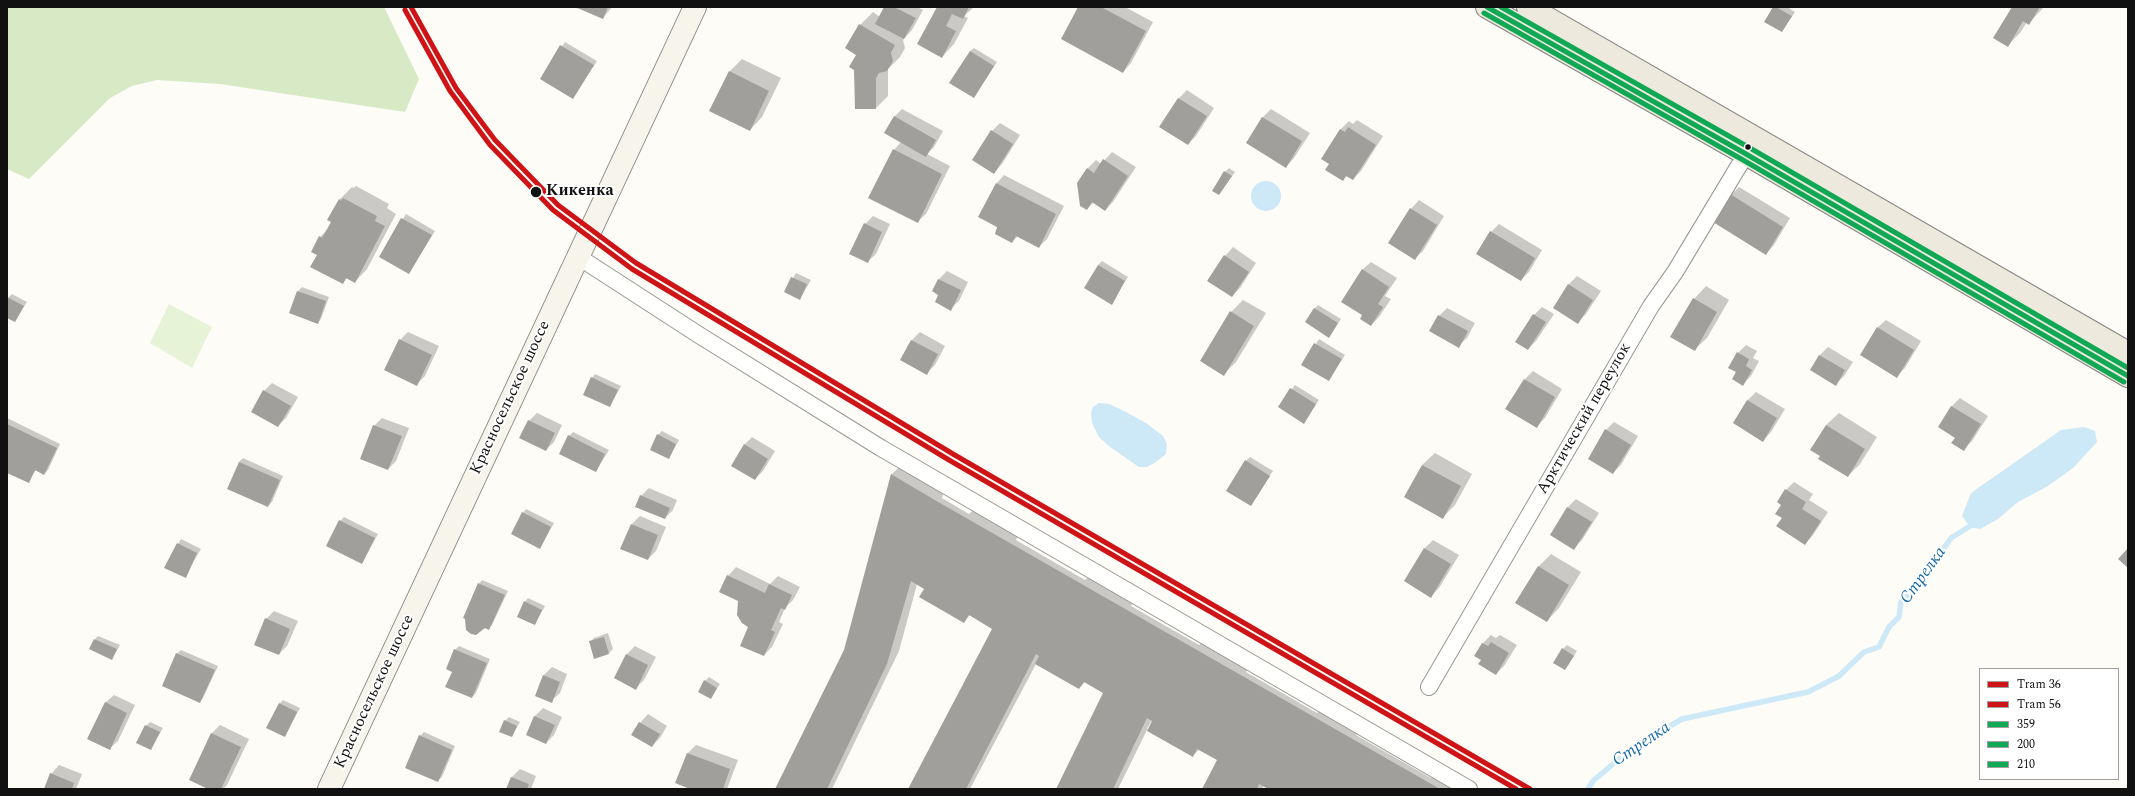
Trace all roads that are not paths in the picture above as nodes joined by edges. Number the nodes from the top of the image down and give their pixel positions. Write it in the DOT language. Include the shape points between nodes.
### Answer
graph roads {
  1 [pos="695,7"];
  2 [pos="1487,7"];
  3 [pos="1528,7"];
  4 [pos="1746,154"];
  5 [pos="577,256"];
  6 [pos="2128,353"];
  7 [pos="2128,376"];
  8 [pos="1429,687"];
  9 [pos="329,789"];
  10 [pos="1469,789"];
  1 -- 5 [label="main road, Красносельское шоссе"];
  2 -- 4 [label="main road"];
  3 -- 6 [label="main road"];
  4 -- 7 [label="main road"];
  4 -- 8 [label="street, Арктический переулок" via="1651,306"];
  5 -- 9 [label="main road, Красносельское шоссе"];
  5 -- 10 [label="street" via="881,448"];
}
